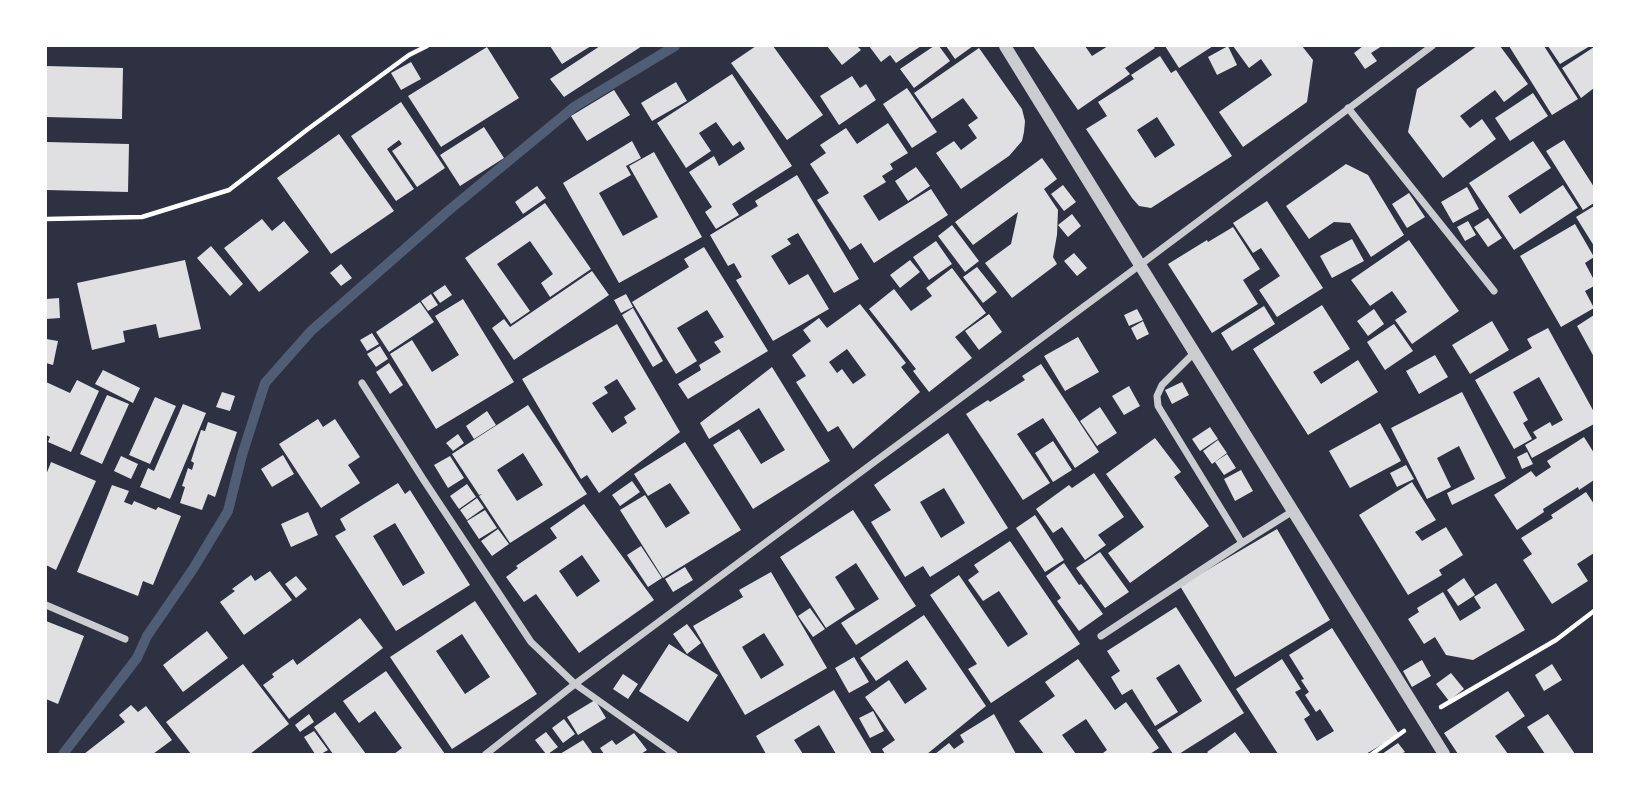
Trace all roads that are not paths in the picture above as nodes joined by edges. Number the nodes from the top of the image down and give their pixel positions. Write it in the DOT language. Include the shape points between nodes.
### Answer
graph roads {
  1 [pos="1006,46"];
  2 [pos="1432,46"];
  3 [pos="1348,108"];
  4 [pos="1140,265"];
  5 [pos="1494,291"];
  6 [pos="1194,353"];
  7 [pos="362,383"];
  8 [pos="1293,511"];
  9 [pos="1242,543"];
  10 [pos="46,605"];
  11 [pos="1101,636"];
  12 [pos="125,639"];
  13 [pos="575,684"];
  14 [pos="486,754"];
  15 [pos="674,754"];
  16 [pos="1444,754"];
  1 -- 4 [label="street"];
  2 -- 3 [label="street"];
  3 -- 4 [label="street"];
  3 -- 5 [label="street"];
  4 -- 6 [label="street"];
  4 -- 13 [label="street"];
  6 -- 8 [label="street"];
  6 -- 9 [label="street" via="1162,385 1158,406"];
  7 -- 13 [label="street" via="531,642"];
  8 -- 9 [label="street"];
  8 -- 16 [label="street"];
  9 -- 11 [label="street"];
  10 -- 12 [label="street"];
  13 -- 14 [label="street"];
  13 -- 15 [label="street"];
}
